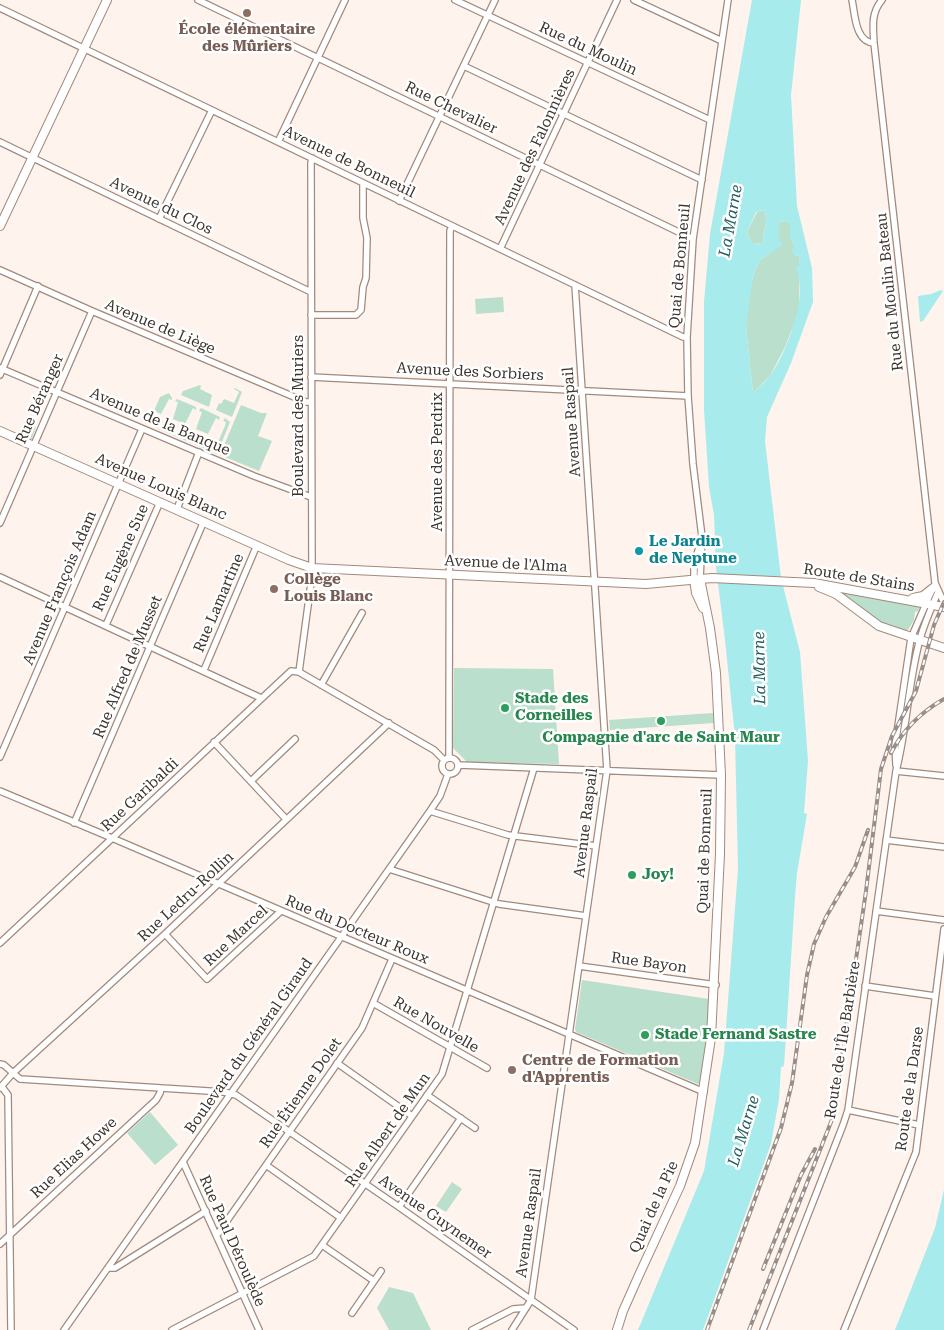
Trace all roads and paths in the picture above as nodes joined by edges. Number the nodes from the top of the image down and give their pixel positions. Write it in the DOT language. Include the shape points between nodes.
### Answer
graph roads {
  1 [pos="107,0"];
  2 [pos="198,0"];
  3 [pos="345,0"];
  4 [pos="455,0"];
  5 [pos="495,0"];
  6 [pos="617,0"];
  7 [pos="634,0"];
  8 [pos="728,0"];
  9 [pos="852,0"];
  10 [pos="882,0"];
  11 [pos="0,8"];
  12 [pos="487,15"];
  13 [pos="722,41"];
  14 [pos="874,43"];
  15 [pos="84,48"];
  16 [pos="317,58"];
  17 [pos="588,62"];
  18 [pos="464,66"];
  19 [pos="212,110"];
  20 [pos="564,114"];
  21 [pos="439,117"];
  22 [pos="710,120"];
  23 [pos="0,142"];
  24 [pos="278,142"];
  25 [pos="32,158"];
  26 [pos="312,158"];
  27 [pos="540,165"];
  28 [pos="702,180"];
  29 [pos="363,183"];
  30 [pos="399,201"];
  31 [pos="159,219"];
  32 [pos="0,226"];
  33 [pos="452,226"];
  34 [pos="693,239"];
  35 [pos="500,249"];
  36 [pos="0,270"];
  37 [pos="38,286"];
  38 [pos="575,286"];
  39 [pos="311,292"];
  40 [pos="92,311"];
  41 [pos="311,315"];
  42 [pos="687,338"];
  43 [pos="1,371"];
  44 [pos="311,377"];
  45 [pos="451,384"];
  46 [pos="582,390"];
  47 [pos="57,392"];
  48 [pos="688,396"];
  49 [pos="311,402"];
  50 [pos="142,429"];
  51 [pos="0,431"];
  52 [pos="34,446"];
  53 [pos="199,452"];
  54 [pos="118,484"];
  55 [pos="311,497"];
  56 [pos="160,502"];
  57 [pos="177,509"];
  58 [pos="204,521"];
  59 [pos="0,523"];
  60 [pos="257,546"];
  61 [pos="312,568"];
  62 [pos="450,575"];
  63 [pos="0,577"];
  64 [pos="697,579"];
  65 [pos="595,582"];
  66 [pos="790,582"];
  67 [pos="935,588"];
  68 [pos="908,599"];
  69 [pos="930,603"];
  70 [pos="944,605"];
  71 [pos="65,607"];
  72 [pos="362,613"];
  73 [pos="106,625"];
  74 [pos="915,639"];
  75 [pos="150,646"];
  76 [pos="944,648"];
  77 [pos="204,670"];
  78 [pos="299,672"];
  79 [pos="321,685"];
  80 [pos="261,698"];
  81 [pos="389,723"];
  82 [pos="295,739"];
  83 [pos="214,742"];
  84 [pos="0,757"];
  85 [pos="446,759"];
  86 [pos="458,765"];
  87 [pos="534,768"];
  88 [pos="607,770"];
  89 [pos="896,771"];
  90 [pos="448,774"];
  91 [pos="721,775"];
  92 [pos="944,776"];
  93 [pos="251,781"];
  94 [pos="0,791"];
  95 [pos="430,811"];
  96 [pos="286,819"];
  97 [pos="74,823"];
  98 [pos="514,835"];
  99 [pos="112,838"];
  100 [pos="886,840"];
  101 [pos="596,846"];
  102 [pos="944,848"];
  103 [pos="389,870"];
  104 [pos="218,884"];
  105 [pos="494,902"];
  106 [pos="281,911"];
  107 [pos="876,911"];
  108 [pos="586,916"];
  109 [pos="944,920"];
  110 [pos="944,929"];
  111 [pos="165,934"];
  112 [pos="341,937"];
  113 [pos="0,942"];
  114 [pos="392,959"];
  115 [pos="579,966"];
  116 [pos="714,985"];
  117 [pos="865,986"];
  118 [pos="467,991"];
  119 [pos="935,996"];
  120 [pos="373,1003"];
  121 [pos="569,1035"];
  122 [pos="450,1047"];
  123 [pos="337,1063"];
  124 [pos="0,1064"];
  125 [pos="486,1068"];
  126 [pos="13,1073"];
  127 [pos="1,1087"];
  128 [pos="161,1088"];
  129 [pos="704,1092"];
  130 [pos="231,1094"];
  131 [pos="427,1095"];
  132 [pos="848,1110"];
  133 [pos="412,1116"];
  134 [pos="461,1118"];
  135 [pos="919,1125"];
  136 [pos="475,1128"];
  137 [pos="289,1132"];
  138 [pos="183,1162"];
  139 [pos="266,1164"];
  140 [pos="365,1184"];
  141 [pos="399,1207"];
  142 [pos="206,1211"];
  143 [pos="341,1218"];
  144 [pos="10,1234"];
  145 [pos="217,1235"];
  146 [pos="0,1244"];
  147 [pos="322,1245"];
  148 [pos="108,1268"];
  149 [pos="382,1270"];
  150 [pos="374,1281"];
  151 [pos="243,1293"];
  152 [pos="531,1300"];
  153 [pos="526,1308"];
  154 [pos="352,1313"];
  155 [pos="11,1330"];
  156 [pos="64,1330"];
  157 [pos="172,1330"];
  158 [pos="259,1330"];
  159 [pos="472,1330"];
  160 [pos="512,1330"];
  161 [pos="574,1330"];
  162 [pos="617,1330"];
  163 [pos="762,1330"];
  164 [pos="844,1330"];
  1 -- 15 [label="main road"];
  2 -- 16 [label="street, Rue Chevalier"];
  3 -- 16 [label="street"];
  4 -- 12 [label="street, Rue du Moulin"];
  5 -- 12 [label="street"];
  6 -- 17 [label="street, Avenue des Falonnières"];
  7 -- 13 [label="street"];
  8 -- 13 [label="street, Quai de Bonneuil"];
  9 -- 14 [label="street" via="860,34"];
  10 -- 14 [label="street, Rue du Moulin Bateau" via="874,11"];
  11 -- 15 [label="street, Avenue de Bonneuil"];
  12 -- 17 [label="street, Rue du Moulin"];
  12 -- 18 [label="street"];
  13 -- 22 [label="street, Quai de Bonneuil"];
  14 -- 67 [label="street, Rue du Moulin Bateau"];
  15 -- 19 [label="street, Avenue de Bonneuil"];
  15 -- 25 [label="main road"];
  16 -- 21 [label="street, Rue Chevalier"];
  16 -- 24 [label="street"];
  17 -- 20 [label="street, Avenue des Falonnières"];
  17 -- 22 [label="street, Rue du Moulin"];
  18 -- 20 [label="street"];
  18 -- 21 [label="street"];
  19 -- 24 [label="street, Avenue de Bonneuil"];
  19 -- 31 [label="street"];
  20 -- 27 [label="street, Avenue des Falonnières"];
  20 -- 28 [label="street"];
  21 -- 27 [label="street, Rue Chevalier"];
  21 -- 30 [label="street"];
  22 -- 28 [label="street, Quai de Bonneuil"];
  23 -- 25 [label="street, Avenue du Clos"];
  24 -- 26 [label="street, Avenue de Bonneuil"];
  25 -- 31 [label="street, Avenue du Clos"];
  25 -- 32 [label="main road"];
  26 -- 29 [label="street, Avenue de Bonneuil"];
  26 -- 39 [label="street, Boulevard des Muriers"];
  27 -- 34 [label="street, Rue Chevalier"];
  27 -- 35 [label="street, Avenue des Falonnières"];
  28 -- 34 [label="street, Quai de Bonneuil"];
  29 -- 30 [label="street, Avenue de Bonneuil"];
  29 -- 41 [label="street" via="363,218 367,238 361,310 356,315"];
  30 -- 33 [label="street, Avenue de Bonneuil"];
  31 -- 39 [label="street, Avenue du Clos"];
  33 -- 35 [label="street, Avenue de Bonneuil"];
  33 -- 45 [label="street, Avenue des Perdrix"];
  34 -- 42 [label="street, Quai de Bonneuil"];
  35 -- 38 [label="street, Avenue de Bonneuil"];
  36 -- 37 [label="street, Avenue de Liège"];
  37 -- 40 [label="street, Avenue de Liège"];
  37 -- 43 [label="street"];
  38 -- 42 [label="street, Avenue de Bonneuil"];
  38 -- 46 [label="street, Avenue Raspail"];
  39 -- 41 [label="street, Boulevard des Muriers"];
  40 -- 47 [label="street, Rue Béranger"];
  40 -- 49 [label="street, Avenue de Liège" via="290,396"];
  41 -- 44 [label="street, Boulevard des Muriers"];
  42 -- 48 [label="street, Quai de Bonneuil"];
  43 -- 47 [label="street, Avenue de la Banque"];
  44 -- 45 [label="street, Avenue des Sorbiers"];
  44 -- 49 [label="street, Boulevard des Muriers"];
  45 -- 46 [label="street, Avenue des Sorbiers"];
  45 -- 62 [label="street, Avenue des Perdrix"];
  46 -- 48 [label="street, Avenue des Sorbiers"];
  46 -- 65 [label="street, Avenue Raspail"];
  47 -- 50 [label="street, Avenue de la Banque"];
  47 -- 52 [label="street, Rue Béranger"];
  48 -- 64 [label="street, Quai de Bonneuil" via="702,537"];
  49 -- 55 [label="street, Boulevard des Muriers"];
  50 -- 53 [label="street, Avenue de la Banque"];
  50 -- 54 [label="street, Avenue François Adam"];
  51 -- 52 [label="main road, Avenue Louis Blanc"];
  52 -- 54 [label="main road, Avenue Louis Blanc"];
  52 -- 59 [label="street, Rue Béranger"];
  53 -- 55 [label="street, Avenue de la Banque"];
  53 -- 57 [label="street"];
  54 -- 56 [label="main road, Avenue Louis Blanc"];
  54 -- 71 [label="street, Avenue François Adam"];
  55 -- 61 [label="street, Boulevard des Muriers"];
  56 -- 57 [label="main road, Avenue Louis Blanc"];
  56 -- 73 [label="street, Rue Eugène Sue"];
  57 -- 58 [label="main road, Avenue Louis Blanc"];
  58 -- 60 [label="main road, Avenue Louis Blanc"];
  58 -- 75 [label="street, Rue Alfred de Musset"];
  60 -- 61 [label="main road, Avenue Louis Blanc"];
  60 -- 77 [label="street, Rue Lamartine"];
  61 -- 62 [label="main road, Avenue de l'Alma"];
  61 -- 78 [label="street, Boulevard des Muriers"];
  62 -- 65 [label="main road, Avenue de l'Alma"];
  62 -- 85 [label="street, Avenue des Perdrix"];
  63 -- 71 [label="street"];
  64 -- 65 [label="main road, Avenue de l'Alma" via="646,584"];
  64 -- 66 [label="main road, Avenue de l'Alma"];
  64 -- 91 [label="main road, Quai de Bonneuil" via="712,636"];
  65 -- 88 [label="street, Avenue Raspail"];
  66 -- 68 [label="main road, Route de Stains"];
  66 -- 74 [label="main road, Route de Stains" via="830,591 874,623"];
  67 -- 68 [label="main road" via="923,596"];
  67 -- 69 [label="street, Route de l'Île Barbière"];
  67 -- 70 [label="street"];
  68 -- 69 [label="main road, Route de Stains"];
  69 -- 70 [label="main road, Route de Stains"];
  69 -- 74 [label="street, Route de l'Île Barbière"];
  71 -- 73 [label="street"];
  71 -- 84 [label="street, Avenue François Adam"];
  72 -- 79 [label="street"];
  73 -- 75 [label="street"];
  74 -- 76 [label="main road, Route de Stains"];
  74 -- 89 [label="street, Route de l'Île Barbière" via="895,746"];
  75 -- 77 [label="street"];
  75 -- 97 [label="street, Rue Alfred de Musset"];
  77 -- 80 [label="street"];
  78 -- 79 [label="street"];
  78 -- 80 [label="street, Rue Garibaldi" via="288,673"];
  79 -- 81 [label="street"];
  80 -- 83 [label="street, Rue Garibaldi"];
  81 -- 85 [label="street"];
  81 -- 96 [label="street, Rue Ledru-Rollin"];
  82 -- 93 [label="street"];
  83 -- 93 [label="street"];
  83 -- 99 [label="street, Rue Garibaldi"];
  85 -- 86 [label="street" via="454,758"];
  85 -- 90 [label="street" via="442,768"];
  86 -- 87 [label="street"];
  86 -- 90 [label="street" via="456,772"];
  87 -- 88 [label="street"];
  87 -- 98 [label="street, Rue Albert de Mun"];
  88 -- 91 [label="street"];
  88 -- 101 [label="street, Avenue Raspail"];
  89 -- 92 [label="street"];
  89 -- 100 [label="street, Route de l'Île Barbière"];
  90 -- 95 [label="street, Boulevard du Général Giraud"];
  91 -- 116 [label="main road, Quai de Bonneuil"];
  93 -- 96 [label="street"];
  94 -- 97 [label="street, Rue du Docteur Roux"];
  95 -- 98 [label="street"];
  95 -- 103 [label="street, Boulevard du Général Giraud"];
  96 -- 104 [label="street, Rue Ledru-Rollin"];
  97 -- 99 [label="street, Rue du Docteur Roux"];
  98 -- 101 [label="street"];
  98 -- 105 [label="street, Rue Albert de Mun"];
  99 -- 104 [label="street, Rue du Docteur Roux"];
  99 -- 113 [label="street, Rue Garibaldi"];
  100 -- 102 [label="street"];
  100 -- 107 [label="street, Route de l'Île Barbière"];
  101 -- 108 [label="street, Avenue Raspail"];
  103 -- 105 [label="street"];
  103 -- 112 [label="street, Boulevard du Général Giraud"];
  104 -- 106 [label="street, Rue du Docteur Roux"];
  104 -- 111 [label="street, Rue Ledru-Rollin"];
  105 -- 108 [label="street"];
  105 -- 118 [label="street, Rue Albert de Mun"];
  106 -- 111 [label="street, Rue Marcel" via="207,979"];
  106 -- 112 [label="street, Rue du Docteur Roux"];
  107 -- 109 [label="street"];
  107 -- 117 [label="street, Route de l'Île Barbière"];
  108 -- 115 [label="street, Avenue Raspail"];
  110 -- 119 [label="street, Route de la Darse"];
  111 -- 126 [label="street, Rue Ledru-Rollin"];
  112 -- 114 [label="street, Rue du Docteur Roux"];
  112 -- 130 [label="street, Boulevard du Général Giraud"];
  114 -- 118 [label="street, Rue du Docteur Roux"];
  114 -- 120 [label="street, Rue Étienne Dolet"];
  115 -- 116 [label="street, Rue Bayon"];
  115 -- 121 [label="street, Avenue Raspail"];
  116 -- 129 [label="main road, Quai de Bonneuil"];
  117 -- 119 [label="street"];
  117 -- 132 [label="street, Route de l'Île Barbière"];
  118 -- 121 [label="street, Rue du Docteur Roux"];
  118 -- 122 [label="street, Rue Albert de Mun"];
  119 -- 135 [label="street, Route de la Darse"];
  120 -- 122 [label="street, Rue Nouvelle"];
  120 -- 123 [label="street, Rue Étienne Dolet" via="362,1028"];
  121 -- 129 [label="street, Rue du Docteur Roux"];
  121 -- 152 [label="street, Avenue Raspail"];
  122 -- 125 [label="street, Rue Nouvelle"];
  122 -- 131 [label="street, Rue Albert de Mun" via="442,1074"];
  123 -- 133 [label="street"];
  123 -- 137 [label="street, Rue Étienne Dolet"];
  124 -- 126 [label="street"];
  126 -- 127 [label="street, Rue Ledru-Rollin"];
  126 -- 128 [label="street" via="20,1079"];
  127 -- 144 [label="street" via="8,1095"];
  128 -- 130 [label="street"];
  128 -- 144 [label="street, Rue Elias Howe" via="156,1100"];
  129 -- 162 [label="main road, Quai de la Pie" via="698,1133 687,1169"];
  130 -- 137 [label="street, Avenue Guynemer"];
  130 -- 138 [label="street, Boulevard du Général Giraud"];
  131 -- 133 [label="street, Rue Albert de Mun"];
  131 -- 134 [label="street"];
  132 -- 135 [label="street"];
  132 -- 163 [label="street, Route de l'Île Barbière"];
  133 -- 140 [label="street, Rue Albert de Mun"];
  134 -- 136 [label="street"];
  134 -- 141 [label="street"];
  135 -- 164 [label="street, Route de la Darse" via="916,1152"];
  137 -- 139 [label="street, Rue Étienne Dolet"];
  137 -- 140 [label="street, Avenue Guynemer"];
  138 -- 142 [label="street, Rue Paul Déroulède"];
  138 -- 148 [label="street, Boulevard du Général Giraud"];
  139 -- 143 [label="street"];
  139 -- 145 [label="street, Rue Étienne Dolet"];
  140 -- 141 [label="street, Avenue Guynemer"];
  140 -- 143 [label="street, Rue Albert de Mun"];
  141 -- 152 [label="street, Avenue Guynemer"];
  142 -- 145 [label="street, Rue Paul Déroulède"];
  142 -- 148 [label="street" via="115,1268"];
  143 -- 147 [label="street, Rue Albert de Mun"];
  144 -- 146 [label="street, Rue Elias Howe"];
  144 -- 155 [label="street"];
  145 -- 151 [label="street, Rue Paul Déroulède"];
  147 -- 150 [label="street"];
  147 -- 151 [label="street, Rue Albert de Mun" via="312,1259"];
  148 -- 156 [label="street, Boulevard du Général Giraud"];
  149 -- 150 [label="street"];
  150 -- 154 [label="street"];
  151 -- 157 [label="street, Rue Albert de Mun"];
  151 -- 158 [label="street, Rue Paul Déroulède"];
  152 -- 153 [label="street"];
  152 -- 161 [label="street, Avenue Guynemer"];
  153 -- 159 [label="street" via="513,1309"];
  153 -- 160 [label="street"];
}
